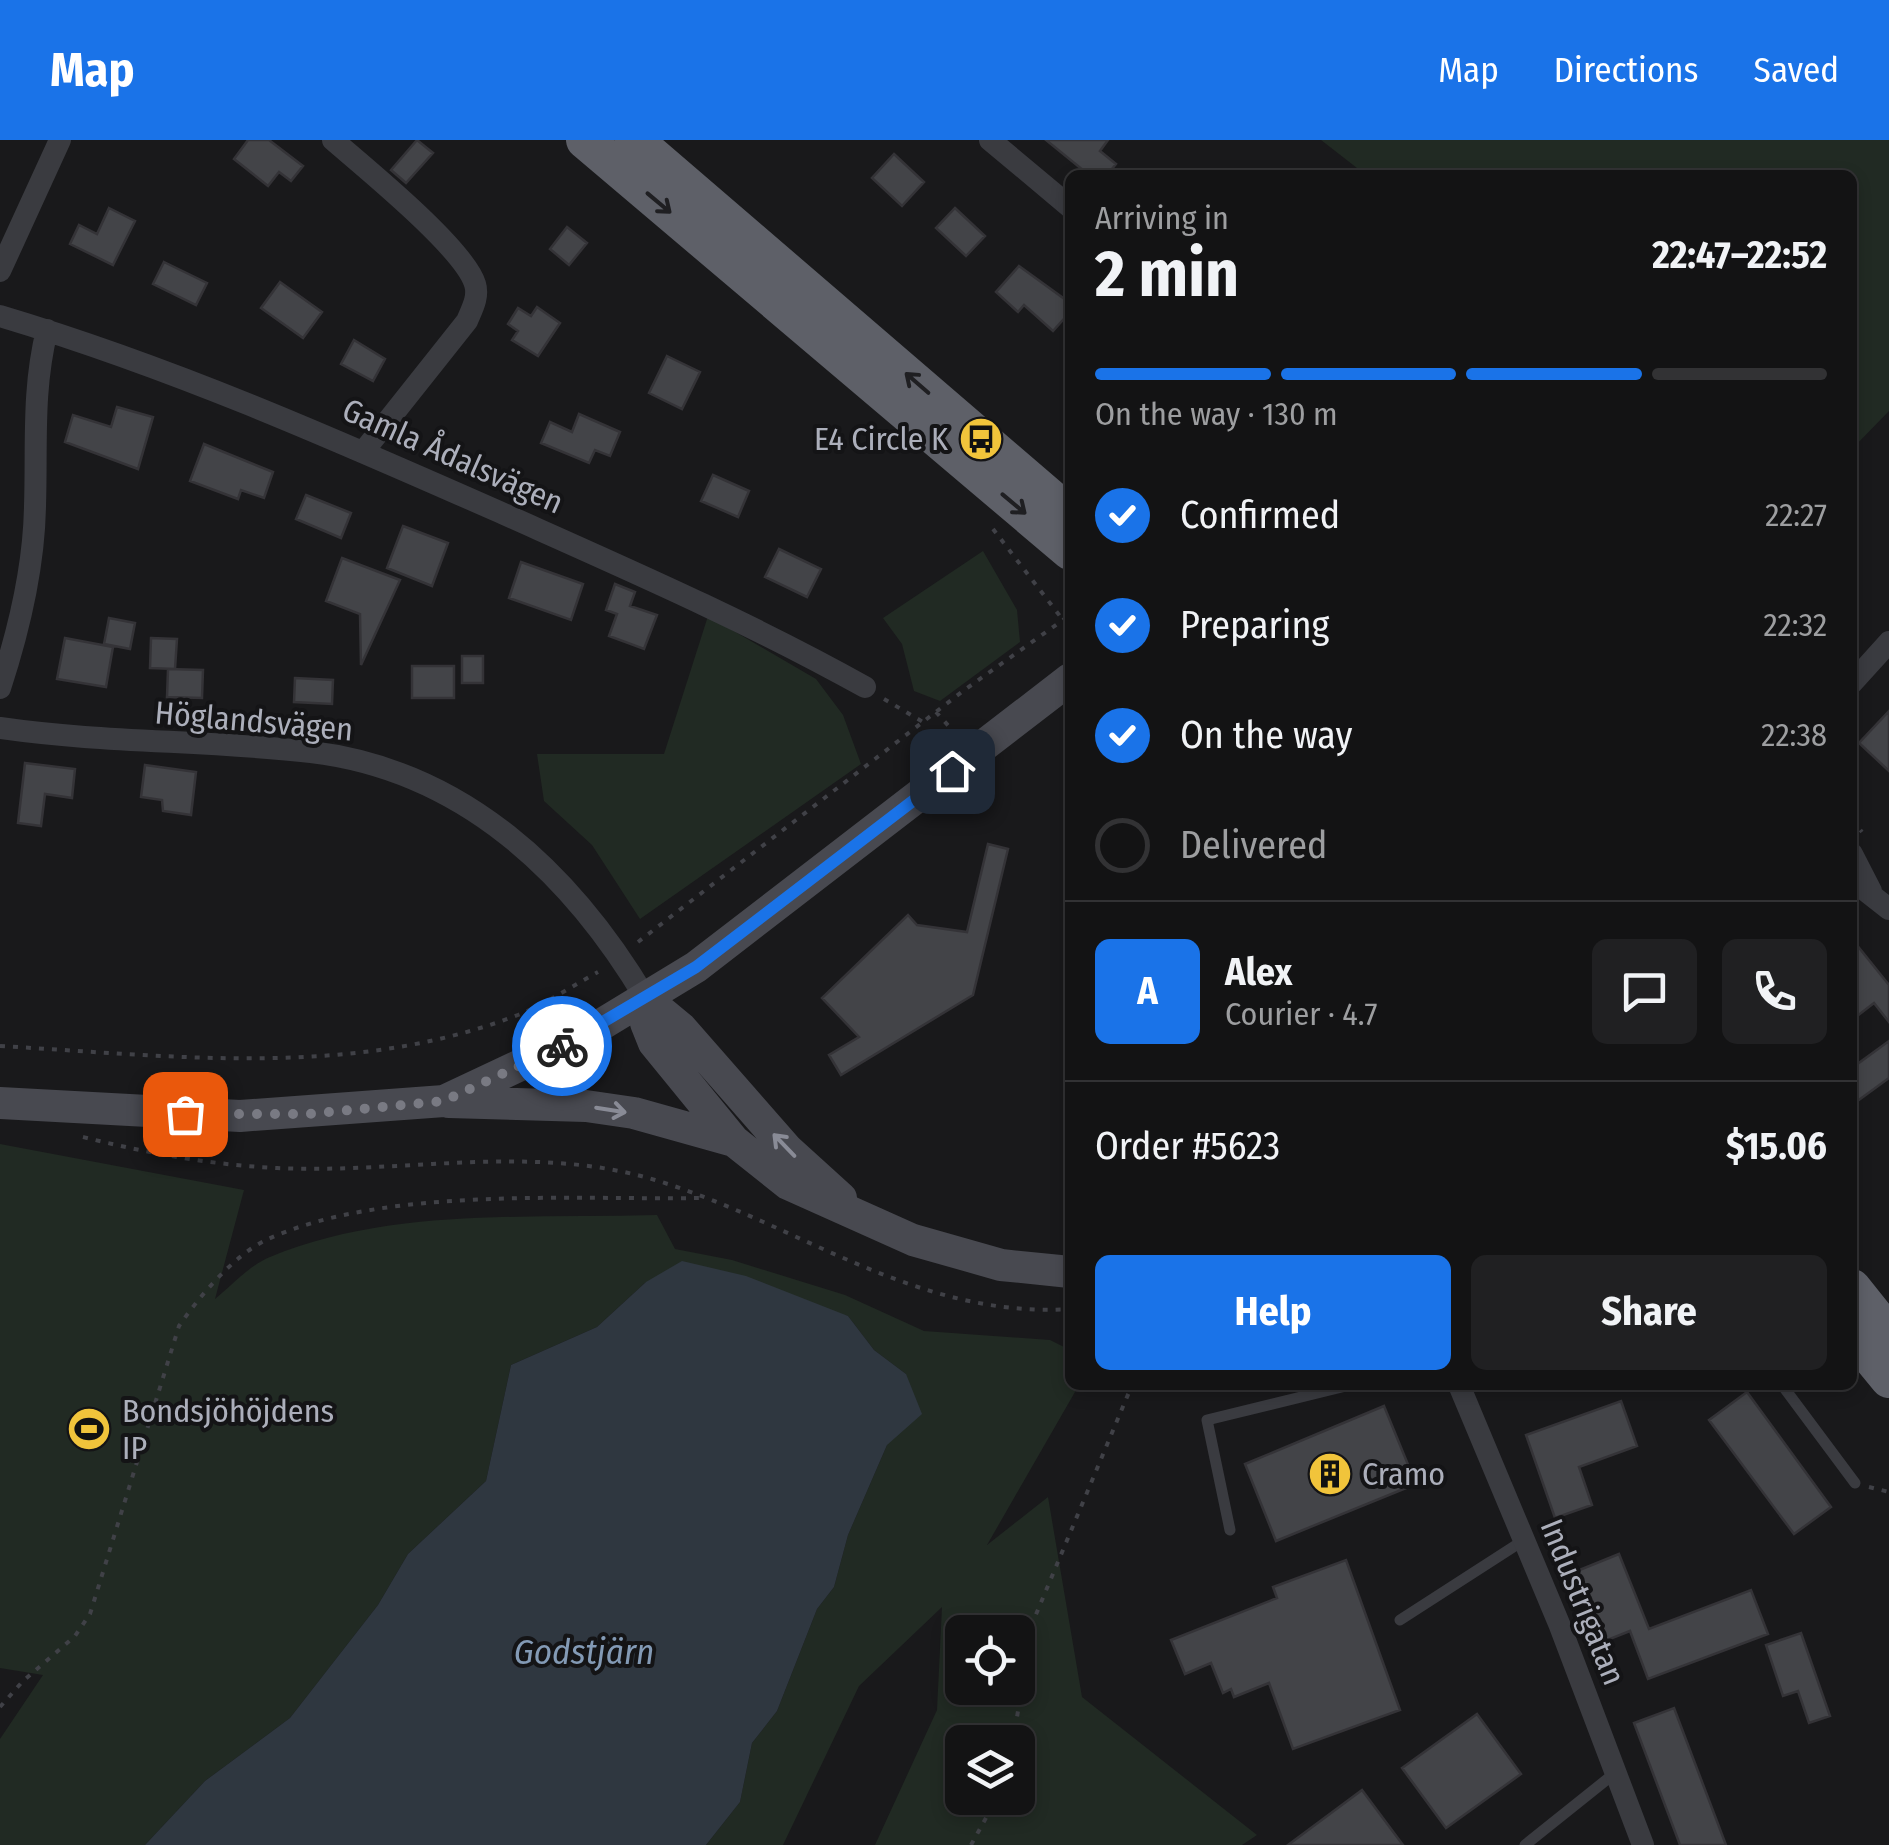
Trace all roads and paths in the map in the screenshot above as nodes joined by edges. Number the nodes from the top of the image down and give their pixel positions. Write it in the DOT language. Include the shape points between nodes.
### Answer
graph roads {
  1 [pos="60,140"];
  2 [pos="333,140"];
  3 [pos="585,140"];
  4 [pos="634,140"];
  5 [pos="990,140"];
  6 [pos="1065,203"];
  7 [pos="0,271"];
  8 [pos="0,316"];
  9 [pos="48,330"];
  10 [pos="363,452"];
  11 [pos="1065,511"];
  12 [pos="982,516"];
  13 [pos="1065,547"];
  14 [pos="1063,620"];
  15 [pos="1889,642"];
  16 [pos="1857,677"];
  17 [pos="1065,684"];
  18 [pos="865,687"];
  19 [pos="0,688"];
  20 [pos="936,712"];
  21 [pos="923,722"];
  22 [pos="0,728"];
  23 [pos="956,734"];
  24 [pos="1862,886"];
  25 [pos="1889,910"];
  26 [pos="646,999"];
  27 [pos="444,1101"];
  28 [pos="0,1103"];
  29 [pos="57,1119"];
  30 [pos="734,1141"];
  31 [pos="704,1198"];
  32 [pos="856,1211"];
  33 [pos="1065,1271"];
  34 [pos="1857,1294"];
  35 [pos="1065,1309"];
  36 [pos="1889,1334"];
  37 [pos="1857,1340"];
  38 [pos="1889,1379"];
  39 [pos="1130,1390"];
  40 [pos="1330,1390"];
  41 [pos="1461,1390"];
  42 [pos="1786,1390"];
  43 [pos="1855,1484"];
  44 [pos="1230,1530"];
  45 [pos="1524,1540"];
  46 [pos="1400,1620"];
  47 [pos="0,1707"];
  48 [pos="1015,1725"];
  49 [pos="1615,1773"];
  50 [pos="988,1815"];
  51 [pos="971,1845"];
  52 [pos="1525,1845"];
  53 [pos="1642,1845"];
  1 -- 7 [label="street"];
  2 -- 10 [label="street" via="428,226 475,284 466,321"];
  3 -- 13 [label="highway, one-way"];
  11 -- 4 [label="highway, one-way"];
  5 -- 6 [label="street"];
  8 -- 9 [label="street, Gamla Ådalsvägen"];
  9 -- 10 [label="street, Gamla Ådalsvägen" via="164,369"];
  9 -- 19 [label="street" via="33,411 30,555 18,632"];
  10 -- 18 [label="street, Gamla Ådalsvägen" via="730,615"];
  12 -- 14 [label="path"];
  15 -- 16 [label="street"];
  17 -- 26 [label="main road"];
  18 -- 21 [label="path"];
  20 -- 23 [label="path"];
  22 -- 26 [label="street, Höglandsvägen" via="78,740 314,752 416,780 475,809 556,875"];
  24 -- 25 [label="street"];
  26 -- 27 [label="main road"];
  26 -- 30 [label="main road" via="654,1043"];
  32 -- 26 [label="main road, one-way" via="787,1149 681,1028"];
  27 -- 29 [label="main road" via="240,1116"];
  27 -- 30 [label="main road, one-way" via="586,1106"];
  28 -- 29 [label="main road"];
  29 -- 31 [label="path" via="149,1154 278,1168 596,1166"];
  30 -- 32 [label="main road" via="788,1184"];
  31 -- 35 [label="path" via="890,1280 999,1306"];
  31 -- 47 [label="path" via="359,1211 263,1241 200,1295 180,1326 83,1628"];
  32 -- 33 [label="main road" via="913,1240 1001,1264"];
  34 -- 36 [label="highway"];
  37 -- 38 [label="highway"];
  39 -- 48 [label="path" via="1032,1624"];
  40 -- 44 [label="lane" via="1208,1420"];
  41 -- 45 [label="street, Industrigatan"];
  42 -- 43 [label="lane"];
  45 -- 46 [label="lane"];
  45 -- 49 [label="street, Industrigatan"];
  49 -- 52 [label="lane"];
  49 -- 53 [label="street, Industrigatan"];
  50 -- 51 [label="path"];
}
